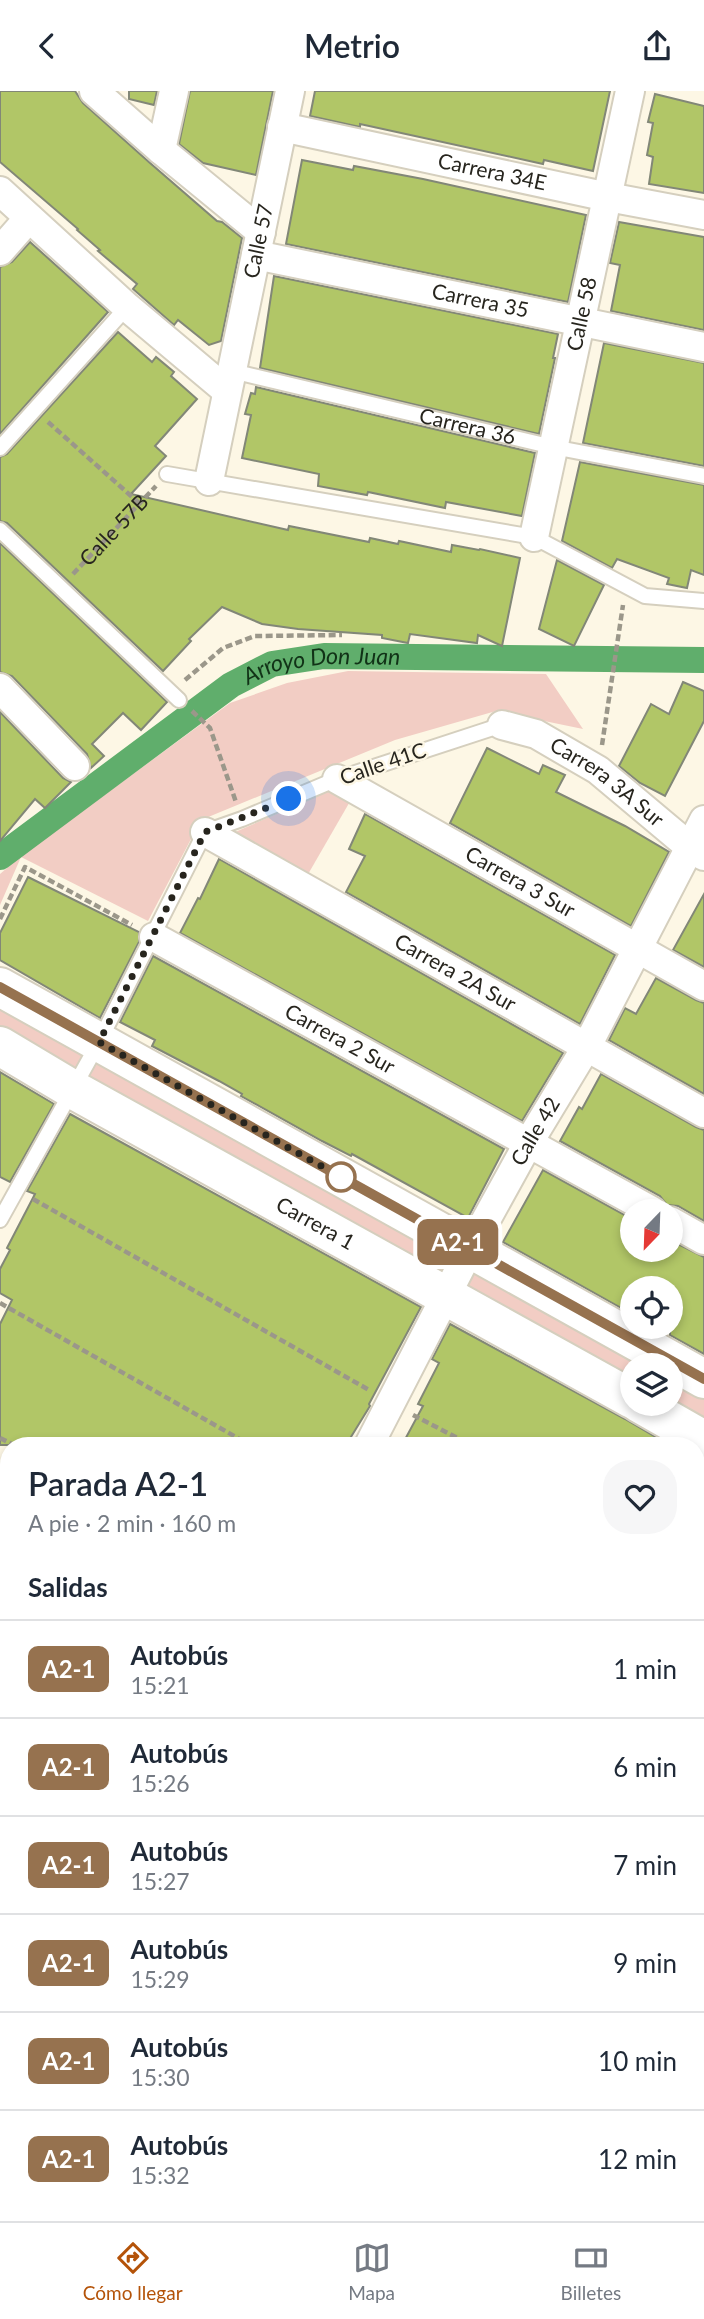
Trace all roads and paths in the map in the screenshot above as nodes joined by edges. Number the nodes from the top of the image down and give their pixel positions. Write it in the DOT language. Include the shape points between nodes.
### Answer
graph roads {
  1 [pos="94,91"];
  2 [pos="174,91"];
  3 [pos="290,91"];
  4 [pos="630,91"];
  5 [pos="282,127"];
  6 [pos="161,150"];
  7 [pos="0,191"];
  8 [pos="608,197"];
  9 [pos="704,215"];
  10 [pos="29,218"];
  11 [pos="258,244"];
  12 [pos="0,251"];
  13 [pos="127,307"];
  14 [pos="579,322"];
  15 [pos="704,347"];
  16 [pos="230,381"];
  17 [pos="35,409"];
  18 [pos="553,447"];
  19 [pos="0,449"];
  20 [pos="167,474"];
  21 [pos="704,476"];
  22 [pos="209,481"];
  23 [pos="139,503"];
  24 [pos="0,530"];
  25 [pos="534,537"];
  26 [pos="60,587"];
  27 [pos="626,587"];
  28 [pos="704,601"];
  29 [pos="342,635"];
  30 [pos="0,688"];
  31 [pos="175,697"];
  32 [pos="502,725"];
  33 [pos="210,728"];
  34 [pos="75,766"];
  35 [pos="598,770"];
  36 [pos="337,779"];
  37 [pos="242,819"];
  38 [pos="704,820"];
  39 [pos="205,832"];
  40 [pos="698,852"];
  41 [pos="0,919"];
  42 [pos="154,937"];
  43 [pos="638,950"];
  44 [pos="704,986"];
  45 [pos="0,987"];
  46 [pos="99,1042"];
  47 [pos="0,1046"];
  48 [pos="587,1046"];
  49 [pos="72,1089"];
  50 [pos="704,1113"];
  51 [pos="529,1142"];
  52 [pos="17,1190"];
  53 [pos="631,1199"];
  54 [pos="0,1220"];
  55 [pos="683,1228"];
  56 [pos="704,1240"];
  57 [pos="470,1249"];
  58 [pos="446,1296"];
  59 [pos="0,1303"];
  60 [pos="704,1380"];
  61 [pos="620,1392"];
  62 [pos="391,1403"];
  63 [pos="662,1416"];
  64 [pos="236,1437"];
  65 [pos="373,1437"];
  66 [pos="456,1437"];
  67 [pos="699,1437"];
  1 -- 6 [label="street, Carrera 35"];
  2 -- 6 [label="street"];
  3 -- 5 [label="street, Calle 57"];
  4 -- 8 [label="street, Calle 58"];
  5 -- 8 [label="street, Carrera 34E"];
  5 -- 11 [label="street, Calle 57"];
  6 -- 11 [label="street, Carrera 35"];
  7 -- 10 [label="street, Carrera 36"];
  8 -- 9 [label="street, Carrera 34E"];
  8 -- 14 [label="street, Calle 58"];
  10 -- 12 [label="street"];
  10 -- 13 [label="street, Carrera 36"];
  11 -- 14 [label="street, Carrera 35"];
  11 -- 16 [label="street, Calle 57"];
  13 -- 16 [label="street, Carrera 36"];
  13 -- 17 [label="lane"];
  14 -- 15 [label="street, Carrera 35"];
  14 -- 18 [label="street, Calle 58"];
  16 -- 18 [label="lane, Carrera 36"];
  16 -- 22 [label="street"];
  17 -- 19 [label="lane"];
  17 -- 23 [label="path"];
  18 -- 21 [label="lane, Carrera 36"];
  18 -- 25 [label="street, Calle 58"];
  20 -- 22 [label="lane"];
  20 -- 23 [label="path, Calle 57B"];
  22 -- 25 [label="lane"];
  23 -- 26 [label="path, Calle 57B"];
  24 -- 26 [label="lane"];
  25 -- 27 [label="lane"];
  26 -- 31 [label="lane"];
  27 -- 28 [label="lane" via="645,596"];
  27 -- 35 [label="path"];
  29 -- 31 [label="path" via="255,636 223,649"];
  30 -- 34 [label="street"];
  32 -- 35 [label="street, Carrera 3A Sur" via="536,734"];
  32 -- 36 [label="lane, Calle 41C"];
  33 -- 37 [label="path"];
  35 -- 40 [label="street, Carrera 3A Sur"];
  36 -- 37 [label="lane, Calle 41C"];
  36 -- 43 [label="street, Carrera 3 Sur"];
  37 -- 39 [label="lane, Calle 41C"];
  38 -- 40 [label="street, Calle 42"];
  39 -- 42 [label="lane"];
  39 -- 48 [label="street, Carrera 2A Sur"];
  40 -- 43 [label="street, Calle 42"];
  41 -- 42 [label="path" via="25,867"];
  42 -- 46 [label="lane"];
  42 -- 51 [label="street, Carrera 2 Sur"];
  43 -- 44 [label="street, Carrera 3 Sur"];
  43 -- 48 [label="street, Calle 42"];
  45 -- 46 [label="street"];
  46 -- 49 [label="lane"];
  46 -- 57 [label="street"];
  47 -- 49 [label="street, Carrera 1"];
  48 -- 50 [label="street, Carrera 2A Sur"];
  48 -- 51 [label="street, Calle 42"];
  49 -- 52 [label="lane"];
  49 -- 58 [label="street, Carrera 1"];
  51 -- 53 [label="street, Carrera 2 Sur"];
  51 -- 57 [label="street, Calle 42"];
  52 -- 54 [label="lane"];
  52 -- 62 [label="path"];
  55 -- 56 [label="street"];
  57 -- 58 [label="street, Calle 42"];
  57 -- 60 [label="street"];
  58 -- 61 [label="street, Carrera 1"];
  58 -- 62 [label="street, Calle 42"];
  59 -- 64 [label="path"];
  62 -- 65 [label="street, Calle 42"];
  62 -- 66 [label="path"];
  63 -- 67 [label="street"];
}
